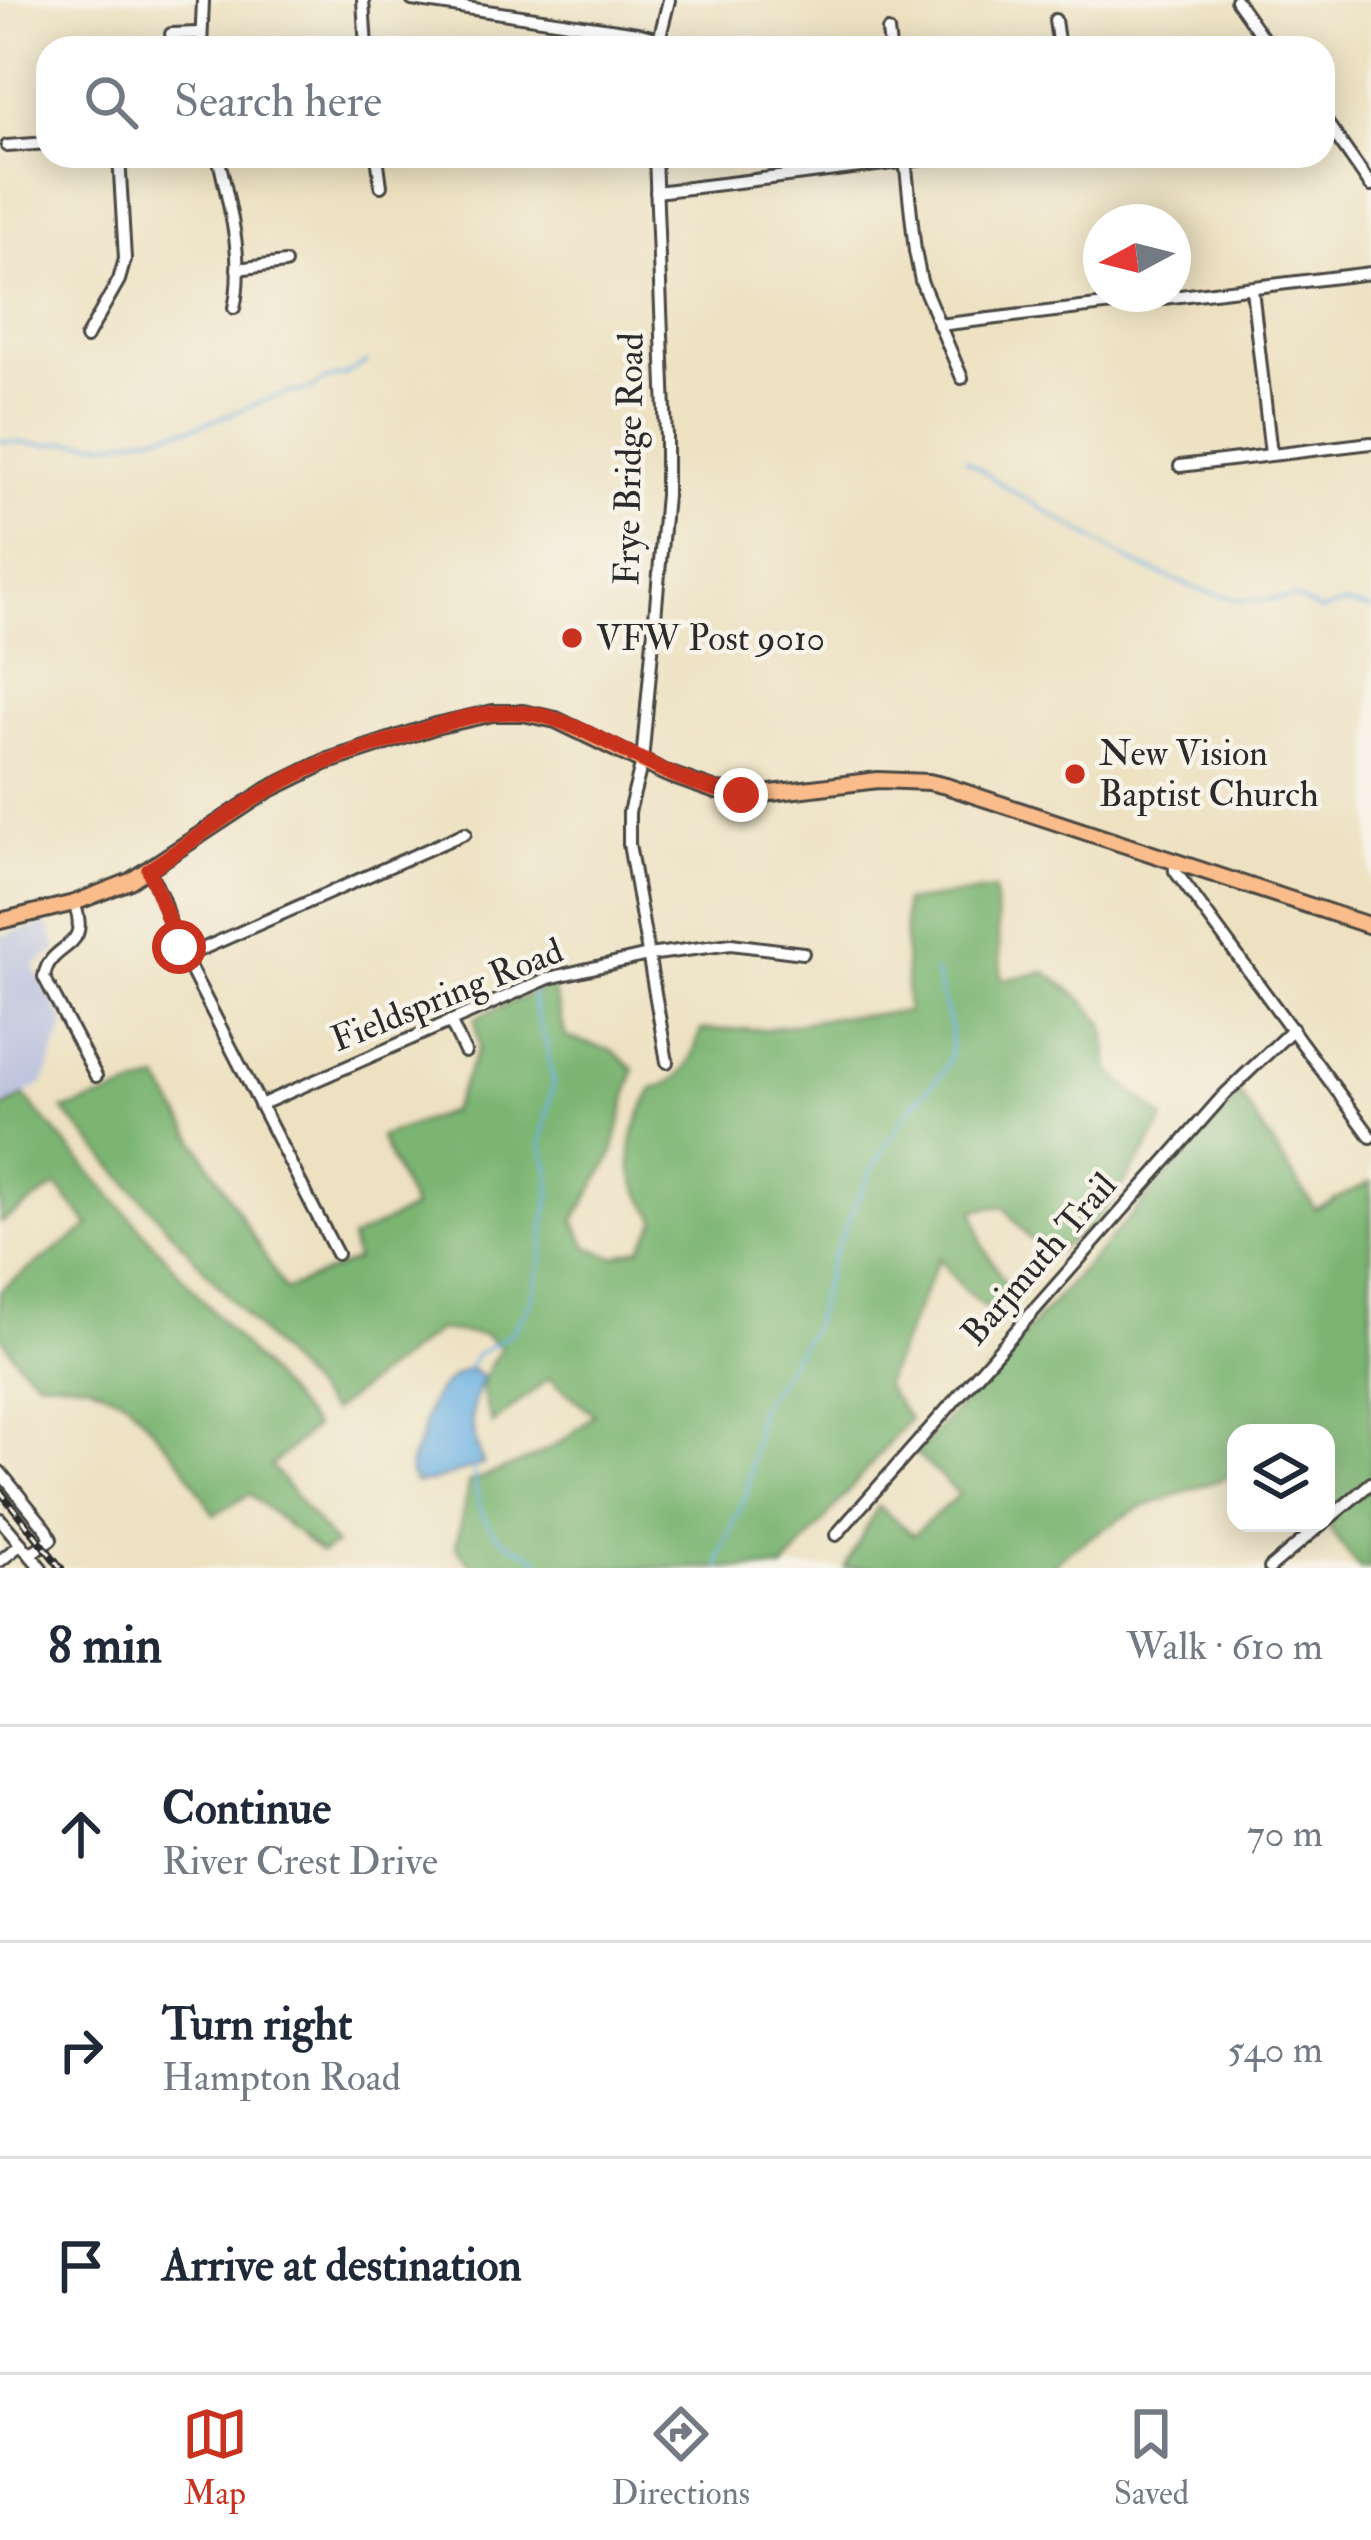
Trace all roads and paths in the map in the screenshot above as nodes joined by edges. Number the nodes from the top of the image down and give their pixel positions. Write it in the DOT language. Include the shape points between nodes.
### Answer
graph roads {
  1 [pos="202,0"];
  2 [pos="364,0"];
  3 [pos="412,0"];
  4 [pos="669,0"];
  5 [pos="1236,0"];
  6 [pos="1055,20"];
  7 [pos="888,31"];
  8 [pos="200,32"];
  9 [pos="171,34"];
  10 [pos="200,36"];
  11 [pos="366,36"];
  12 [pos="643,36"];
  13 [pos="660,36"];
  14 [pos="889,36"];
  15 [pos="1057,36"];
  16 [pos="1262,36"];
  17 [pos="1335,134"];
  18 [pos="36,144"];
  19 [pos="7,146"];
  20 [pos="119,168"];
  21 [pos="220,168"];
  22 [pos="379,168"];
  23 [pos="655,168"];
  24 [pos="836,168"];
  25 [pos="905,168"];
  26 [pos="381,186"];
  27 [pos="1371,186"];
  28 [pos="656,192"];
  29 [pos="285,263"];
  30 [pos="237,269"];
  31 [pos="1371,272"];
  32 [pos="1252,289"];
  33 [pos="234,308"];
  34 [pos="939,325"];
  35 [pos="86,338"];
  36 [pos="962,378"];
  37 [pos="1371,442"];
  38 [pos="1270,454"];
  39 [pos="1180,466"];
  40 [pos="642,762"];
  41 [pos="465,833"];
  42 [pos="1174,859"];
  43 [pos="149,870"];
  44 [pos="74,903"];
  45 [pos="0,921"];
  46 [pos="1371,926"];
  47 [pos="803,952"];
  48 [pos="648,955"];
  49 [pos="184,956"];
  50 [pos="450,1021"];
  51 [pos="1293,1029"];
  52 [pos="465,1052"];
  53 [pos="667,1062"];
  54 [pos="96,1076"];
  55 [pos="260,1105"];
  56 [pos="1371,1137"];
  57 [pos="337,1254"];
  58 [pos="0,1472"];
  59 [pos="1371,1483"];
  60 [pos="1335,1514"];
  61 [pos="0,1519"];
  62 [pos="1313,1532"];
  63 [pos="836,1535"];
  64 [pos="26,1549"];
  65 [pos="0,1561"];
  66 [pos="41,1568"];
  67 [pos="1270,1568"];
  1 -- 8 [label="street"];
  2 -- 11 [label="street"];
  3 -- 12 [label="street"];
  4 -- 13 [label="street"];
  5 -- 16 [label="street"];
  6 -- 15 [label="street"];
  7 -- 14 [label="street"];
  8 -- 9 [label="street"];
  8 -- 10 [label="street"];
  17 -- 27 [label="street"];
  18 -- 19 [label="street"];
  20 -- 35 [label="street" via="125,259"];
  21 -- 30 [label="street"];
  22 -- 26 [label="street"];
  23 -- 28 [label="street, Frye Bridge Road"];
  24 -- 28 [label="street"];
  25 -- 34 [label="street" via="918,266"];
  28 -- 40 [label="street, Frye Bridge Road" via="666,472"];
  29 -- 30 [label="street"];
  30 -- 33 [label="street"];
  31 -- 32 [label="street"];
  32 -- 34 [label="street"];
  32 -- 38 [label="street"];
  34 -- 36 [label="street"];
  37 -- 38 [label="street"];
  38 -- 39 [label="street"];
  40 -- 42 [label="main road" via="741,795 929,782"];
  40 -- 43 [label="main road" via="556,720 477,715 296,775"];
  40 -- 48 [label="street, Frye Bridge Road" via="629,844"];
  41 -- 49 [label="street"];
  42 -- 46 [label="main road"];
  42 -- 51 [label="street" via="1175,871"];
  43 -- 44 [label="main road"];
  43 -- 49 [label="street"];
  44 -- 45 [label="main road"];
  44 -- 54 [label="street" via="78,933 44,976"];
  47 -- 48 [label="street, Fieldspring Road" via="731,944"];
  48 -- 50 [label="street, Fieldspring Road" via="550,978"];
  48 -- 53 [label="street, Frye Bridge Road"];
  49 -- 55 [label="street"];
  50 -- 52 [label="street"];
  50 -- 55 [label="street, Fieldspring Road"];
  51 -- 56 [label="street"];
  51 -- 63 [label="street, Barjmuth Trail" via="1223,1096"];
  55 -- 57 [label="street"];
  58 -- 64 [label="street" via="51,1539"];
  59 -- 60 [label="street"];
  61 -- 64 [label="street"];
  62 -- 67 [label="street"];
  64 -- 65 [label="street"];
  64 -- 66 [label="street"];
}
